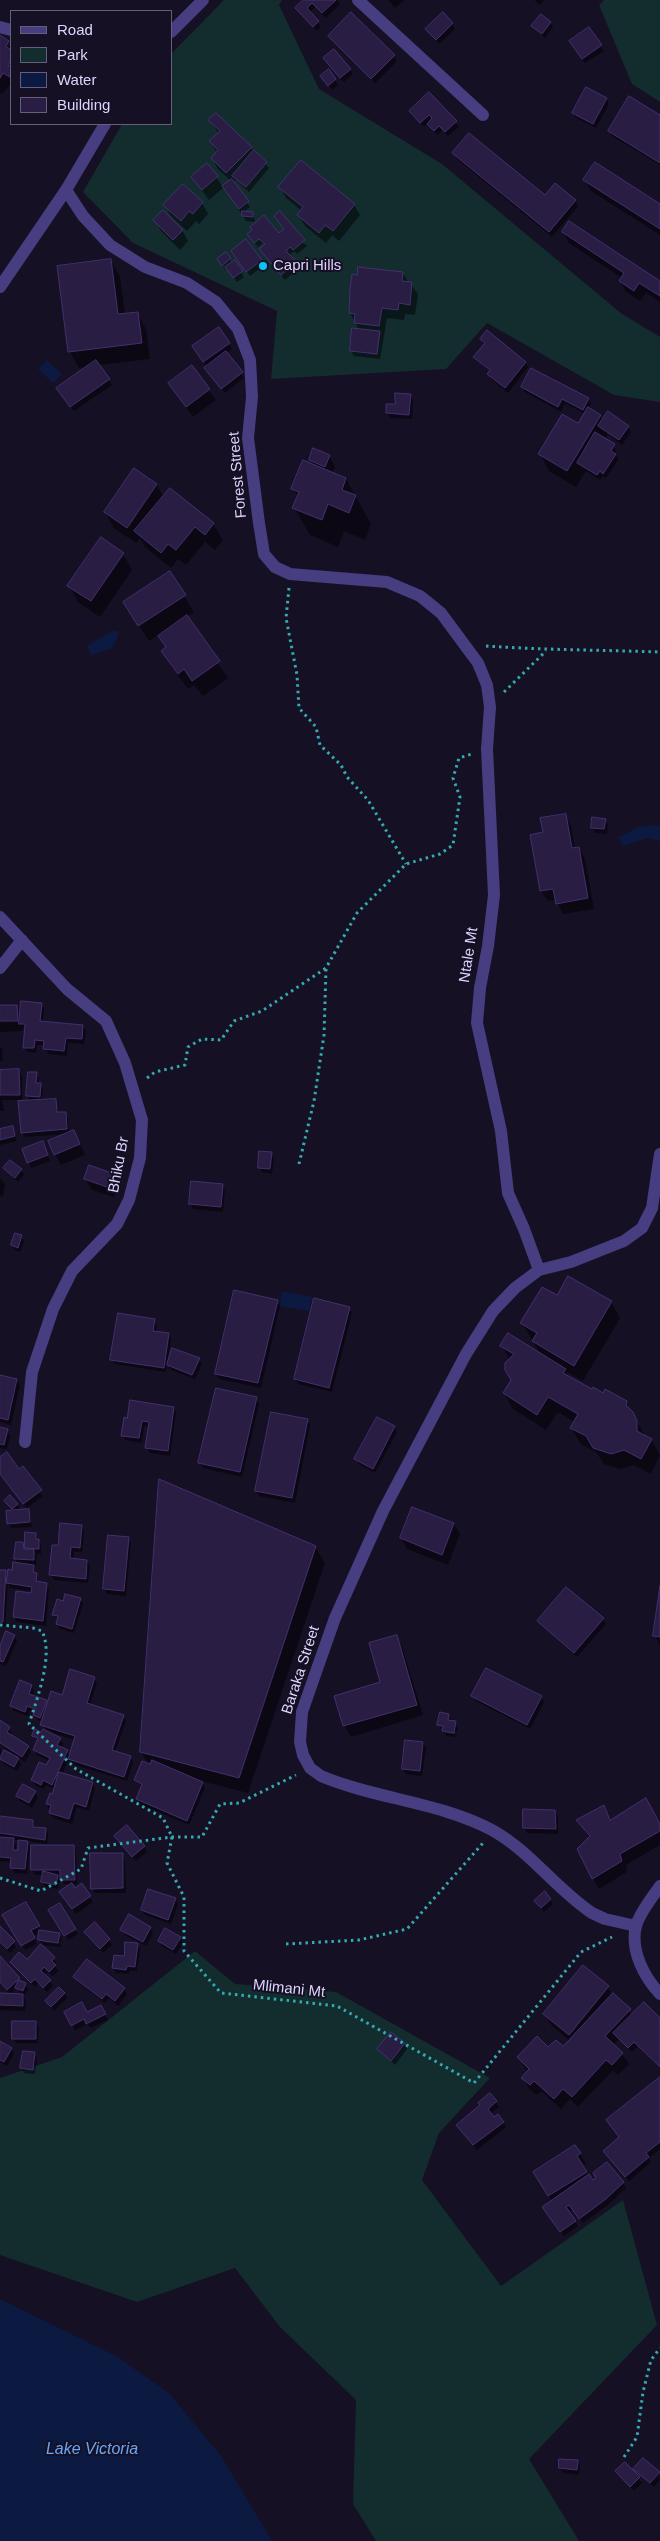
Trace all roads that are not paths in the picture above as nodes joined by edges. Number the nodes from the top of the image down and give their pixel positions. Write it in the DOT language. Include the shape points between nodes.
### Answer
graph roads {
  1 [pos="204,0"];
  2 [pos="358,0"];
  3 [pos="172,31"];
  4 [pos="483,115"];
  5 [pos="104,125"];
  6 [pos="66,190"];
  7 [pos="0,287"];
  8 [pos="463,644"];
  9 [pos="0,917"];
  10 [pos="22,940"];
  11 [pos="0,968"];
  12 [pos="660,1154"];
  13 [pos="539,1270"];
  14 [pos="25,1442"];
  15 [pos="660,1886"];
  16 [pos="636,1926"];
  17 [pos="660,1994"];
  1 -- 3 [label="street"];
  2 -- 4 [label="street"];
  5 -- 6 [label="street"];
  6 -- 7 [label="street"];
  6 -- 8 [label="street, Forest Street" via="83,216 110,244 146,267 187,283 216,302 238,329 250,360 252,397 248,438 264,554 275,567 290,574 387,582 420,596 441,613"];
  8 -- 13 [label="street, Ntale Mt" via="478,663 487,685 490,707 487,749 494,895 477,1023 501,1132 508,1193"];
  9 -- 10 [label="street, Bhiku Br"];
  10 -- 11 [label="street"];
  10 -- 14 [label="street, Bhiku Br" via="67,989 106,1021 134,1088 142,1120 140,1158 130,1200 117,1224 72,1271 53,1309 32,1372"];
  12 -- 13 [label="street" via="652,1208 642,1228 624,1241 571,1262"];
  13 -- 16 [label="street, Baraka Street" via="493,1310 383,1512 335,1618 302,1712 302,1756 310,1768 334,1781 406,1799 493,1831 514,1845 592,1913"];
  15 -- 16 [label="street"];
  16 -- 17 [label="street" via="635,1949 643,1972"];
}
